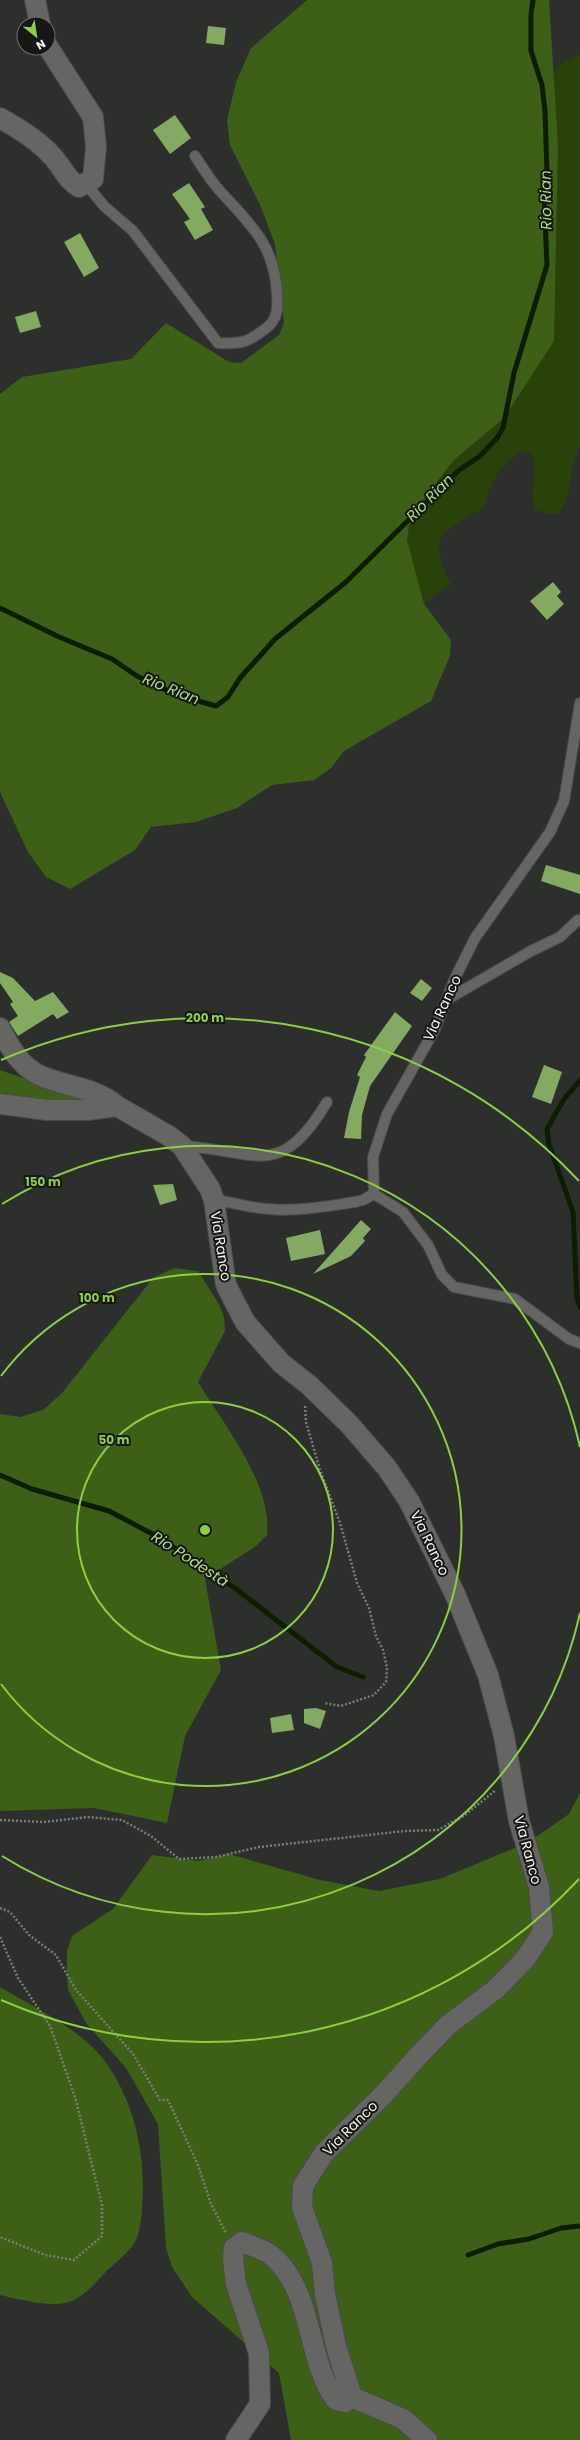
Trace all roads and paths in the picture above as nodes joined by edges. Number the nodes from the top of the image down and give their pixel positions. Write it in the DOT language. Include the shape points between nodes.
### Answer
graph roads {
  1 [pos="35,0"];
  2 [pos="38,16"];
  3 [pos="54,56"];
  4 [pos="0,118"];
  5 [pos="195,156"];
  6 [pos="86,184"];
  7 [pos="580,703"];
  8 [pos="578,920"];
  9 [pos="448,999"];
  10 [pos="0,1028"];
  11 [pos="327,1102"];
  12 [pos="0,1104"];
  13 [pos="116,1106"];
  14 [pos="182,1146"];
  15 [pos="374,1194"];
  16 [pos="214,1200"];
  17 [pos="580,1343"];
  18 [pos="309,1385"];
  19 [pos="324,1703"];
  20 [pos="513,1788"];
  21 [pos="0,1820"];
  22 [pos="0,1908"];
  23 [pos="0,1937"];
  24 [pos="0,2236"];
  25 [pos="242,2242"];
  26 [pos="352,2397"];
  27 [pos="236,2440"];
  28 [pos="428,2440"];
  1 -- 2 [label="street"];
  3 -- 6 [label="street" via="93,117 95,165 93,179"];
  4 -- 6 [label="street" via="28,135 52,156 72,182 79,187"];
  5 -- 6 [label="lane" via="219,190 251,223 273,266 277,284 278,312 271,324 239,344 218,343 133,231 104,206"];
  7 -- 9 [label="lane, Via Ranco" via="564,801 558,817 475,938 455,978"];
  8 -- 9 [label="lane" via="560,937"];
  9 -- 15 [label="lane, Via Ranco" via="435,1029 387,1114 373,1157"];
  10 -- 13 [label="street, Via Ranco" via="19,1060 38,1075 92,1092 109,1099"];
  11 -- 14 [label="lane" via="304,1137 286,1149 264,1157"];
  12 -- 13 [label="street" via="47,1110 88,1110"];
  13 -- 14 [label="street, Via Ranco"];
  14 -- 16 [label="street, Via Ranco" via="210,1189"];
  15 -- 16 [label="lane, Via Ranco" via="355,1202 291,1209 268,1209"];
  15 -- 17 [label="lane" via="404,1212 428,1245 442,1274 454,1287 514,1299 569,1339"];
  16 -- 18 [label="street, Via Ranco" via="226,1285 245,1322 281,1363"];
  18 -- 19 [label="path" via="305,1401 306,1422 387,1668 386,1682 374,1695 341,1706"];
  18 -- 20 [label="street, Via Ranco" via="349,1424 387,1468 409,1501 455,1594 488,1675 504,1736"];
  20 -- 21 [label="path" via="500,1788 485,1797 465,1815 438,1830 404,1831 259,1846 216,1857 179,1859 151,1836 122,1820 88,1817 44,1822"];
  20 -- 26 [label="street, Via Ranco" via="519,1821 539,1887 543,1932 526,1958 496,1989 448,2025 384,2094 324,2153 303,2186 302,2207 322,2263 325,2294 336,2346"];
  22 -- 25 [label="path" via="10,1912 29,1935 56,1955 76,1990 133,2054 160,2100 168,2100 226,2234"];
  23 -- 24 [label="path" via="18,1978 50,2026 75,2097 102,2205 102,2236 74,2260 45,2256"];
  25 -- 26 [label="street" via="272,2255 286,2272 306,2314 322,2377 328,2390 336,2400 346,2402"];
  25 -- 27 [label="street" via="234,2248 232,2259 236,2284 259,2353 260,2404"];
  26 -- 28 [label="street" via="403,2419"];
}
